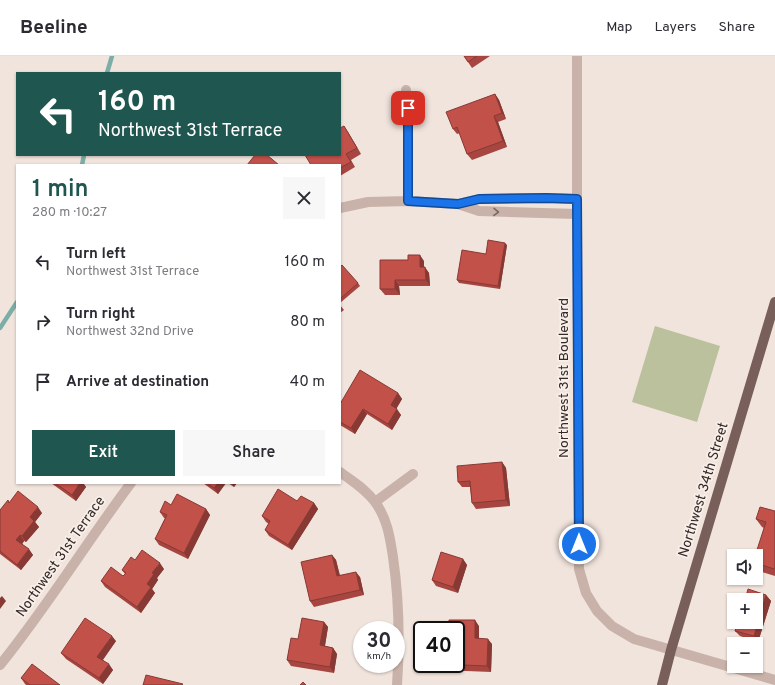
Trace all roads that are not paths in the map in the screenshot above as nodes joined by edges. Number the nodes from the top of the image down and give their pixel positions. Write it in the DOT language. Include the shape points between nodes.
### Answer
graph roads {
  1 [pos="577,56"];
  2 [pos="406,90"];
  3 [pos="577,199"];
  4 [pos="408,201"];
  5 [pos="458,204"];
  6 [pos="341,208"];
  7 [pos="577,214"];
  8 [pos="775,302"];
  9 [pos="341,473"];
  10 [pos="413,474"];
  11 [pos="130,484"];
  12 [pos="375,502"];
  13 [pos="671,650"];
  14 [pos="0,665"];
  15 [pos="775,680"];
  16 [pos="397,685"];
  17 [pos="662,685"];
  1 -- 3 [label="street, Northwest 31st Boulevard"];
  2 -- 4 [label="street"];
  3 -- 5 [label="street" via="479,199"];
  3 -- 7 [label="street, Northwest 31st Boulevard"];
  4 -- 5 [label="street"];
  4 -- 6 [label="street" via="368,202"];
  5 -- 7 [label="street, one-way" via="479,211"];
  7 -- 13 [label="street, Northwest 31st Boulevard" via="579,569 586,593 597,611 612,626 634,639"];
  8 -- 13 [label="main road, Northwest 34th Street"];
  9 -- 12 [label="street"];
  10 -- 12 [label="street"];
  11 -- 14 [label="street, Northwest 31st Terrace"];
  12 -- 16 [label="street" via="386,524 395,574 399,656"];
  13 -- 15 [label="street, Northwest 31st Boulevard"];
  13 -- 17 [label="main road, Northwest 34th Street"];
}
